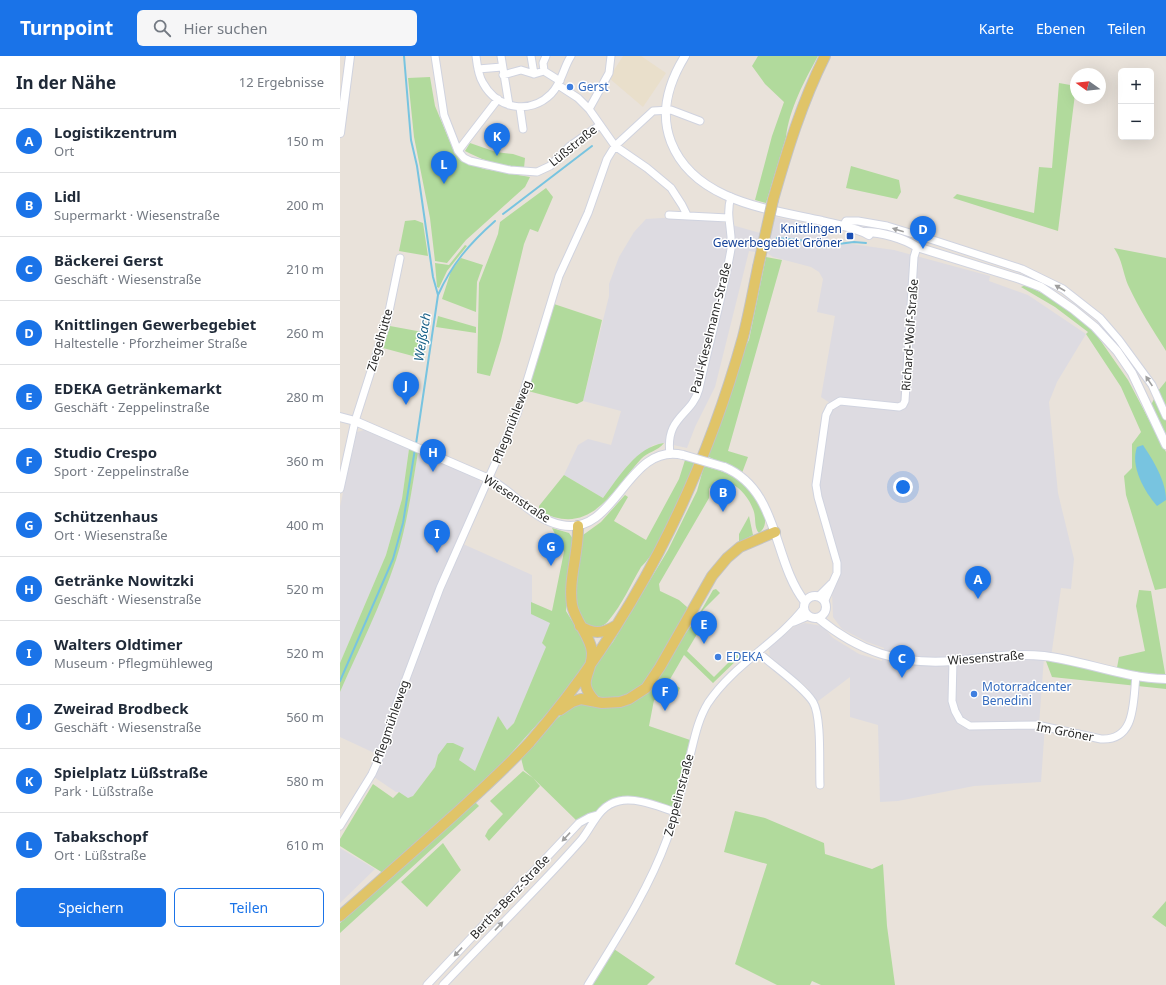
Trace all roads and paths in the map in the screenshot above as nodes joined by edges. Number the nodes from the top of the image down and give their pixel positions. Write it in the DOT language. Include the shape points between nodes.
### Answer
graph roads {
  1 [pos="350,56"];
  2 [pos="435,56"];
  3 [pos="476,56"];
  4 [pos="501,56"];
  5 [pos="531,56"];
  6 [pos="546,56"];
  7 [pos="611,56"];
  8 [pos="685,56"];
  9 [pos="825,56"];
  10 [pos="570,57"];
  11 [pos="502,67"];
  12 [pos="478,69"];
  13 [pos="544,71"];
  14 [pos="534,74"];
  15 [pos="503,76"];
  16 [pos="559,83"];
  17 [pos="498,99"];
  18 [pos="509,105"];
  19 [pos="520,108"];
  20 [pos="589,109"];
  21 [pos="666,109"];
  22 [pos="700,121"];
  23 [pos="600,125"];
  24 [pos="523,128"];
  25 [pos="340,133"];
  26 [pos="615,146"];
  27 [pos="458,151"];
  28 [pos="731,197"];
  29 [pos="668,215"];
  30 [pos="687,215"];
  31 [pos="728,218"];
  32 [pos="843,226"];
  33 [pos="917,247"];
  34 [pos="400,258"];
  35 [pos="1166,416"];
  36 [pos="340,417"];
  37 [pos="355,421"];
  38 [pos="1166,446"];
  39 [pos="670,454"];
  40 [pos="489,479"];
  41 [pos="340,489"];
  42 [pos="578,526"];
  43 [pos="774,532"];
  44 [pos="794,585"];
  45 [pos="819,597"];
  46 [pos="804,605"];
  47 [pos="808,616"];
  48 [pos="821,616"];
  49 [pos="790,624"];
  50 [pos="580,626"];
  51 [pos="615,626"];
  52 [pos="758,652"];
  53 [pos="953,661"];
  54 [pos="588,669"];
  55 [pos="1136,676"];
  56 [pos="1166,679"];
  57 [pos="595,701"];
  58 [pos="553,714"];
  59 [pos="820,785"];
  60 [pos="676,812"];
  61 [pos="597,815"];
  62 [pos="340,826"];
  63 [pos="340,916"];
  64 [pos="427,985"];
  65 [pos="444,985"];
  66 [pos="588,985"];
  1 -- 25 [label="street"];
  2 -- 27 [label="street" via="444,115"];
  3 -- 12 [label="street"];
  4 -- 11 [label="street"];
  5 -- 14 [label="street"];
  6 -- 13 [label="street" via="543,63"];
  7 -- 20 [label="street" via="609,73"];
  8 -- 21 [label="street" via="674,74 667,95"];
  9 -- 51 [label="main road, bridge" via="796,124 773,200 743,336 714,427 690,490 664,545"];
  10 -- 16 [label="street"];
  11 -- 12 [label="street"];
  11 -- 15 [label="street"];
  12 -- 17 [label="street" via="482,83"];
  13 -- 14 [label="street"];
  13 -- 16 [label="street"];
  14 -- 15 [label="street" via="521,70"];
  15 -- 18 [label="street"];
  16 -- 19 [label="street" via="544,99"];
  16 -- 20 [label="street"];
  17 -- 18 [label="street"];
  17 -- 27 [label="street"];
  18 -- 19 [label="street"];
  19 -- 24 [label="street"];
  20 -- 23 [label="street"];
  21 -- 22 [label="street"];
  21 -- 26 [label="street" via="653,111"];
  21 -- 28 [label="street" via="669,137 675,154 703,184"];
  23 -- 26 [label="street"];
  23 -- 27 [label="street, Lüßstraße" via="570,146 550,166 537,172 480,164 464,158"];
  26 -- 30 [label="street" via="671,188"];
  26 -- 40 [label="street, Pflegmühleweg" via="559,276 526,390"];
  28 -- 31 [label="street, Paul-Kieselmann-Straße"];
  28 -- 32 [label="street" via="764,208"];
  29 -- 30 [label="street"];
  30 -- 31 [label="street"];
  31 -- 39 [label="street, Paul-Kieselmann-Straße" via="731,246 698,393 672,430 669,441"];
  32 -- 33 [label="street" via="907,247"];
  35 -- 32 [label="street, one-way" via="1152,385 1119,340 1100,318 1063,289 1022,269 887,226 858,221 846,221"];
  33 -- 38 [label="street" via="1041,287 1073,309 1095,327 1132,373"];
  33 -- 45 [label="street, Richard-Wolf-Straße" via="914,257 903,405 899,407 840,401 830,407 826,414 816,485 838,563 833,583"];
  34 -- 37 [label="street, Ziegelhütte" via="387,321"];
  36 -- 37 [label="street, Wiesenstraße"];
  37 -- 40 [label="street, Wiesenstraße"];
  37 -- 41 [label="street, Ziegelhütte"];
  39 -- 42 [label="street" via="662,455 645,464 604,510"];
  39 -- 43 [label="street, bridge" via="683,455 724,467 740,475 764,504"];
  40 -- 42 [label="street, Wiesenstraße" via="541,517 560,525"];
  40 -- 62 [label="street, Pflegmühleweg" via="440,588 381,754 372,774"];
  42 -- 50 [label="main road" via="571,592 572,604"];
  43 -- 44 [label="street"];
  43 -- 57 [label="main road" via="740,547 722,564 703,591 646,688 620,702"];
  44 -- 45 [label="street"];
  44 -- 46 [label="street"];
  45 -- 46 [label="street"];
  45 -- 48 [label="street" via="827,607"];
  46 -- 47 [label="street"];
  46 -- 49 [label="street, Zeppelinstraße"];
  47 -- 48 [label="street"];
  47 -- 49 [label="street, Zeppelinstraße"];
  48 -- 53 [label="street, Wiesenstraße" via="849,640 884,656 904,661"];
  49 -- 52 [label="street, Zeppelinstraße"];
  50 -- 51 [label="main road" via="594,633 605,632"];
  50 -- 54 [label="main road" via="592,652"];
  51 -- 54 [label="main road"];
  52 -- 59 [label="street" via="813,702 818,721"];
  52 -- 60 [label="street, Zeppelinstraße" via="726,681 708,704 693,741"];
  53 -- 55 [label="street, Wiesenstraße" via="997,655 1038,656"];
  53 -- 55 [label="street, Im Gröner" via="952,701 960,720 970,726 1037,724 1111,740 1125,731 1130,721"];
  54 -- 57 [label="main road" via="585,684"];
  54 -- 58 [label="main road"];
  55 -- 56 [label="street, Wiesenstraße"];
  57 -- 58 [label="main road" via="572,702"];
  58 -- 63 [label="main road" via="508,765"];
  60 -- 61 [label="street, Bertha-Benz-Straße" via="653,805 619,801"];
  60 -- 66 [label="street, Zeppelinstraße" via="642,896"];
  61 -- 64 [label="street, Bertha-Benz-Straße, one-way" via="579,823"];
  65 -- 61 [label="street, Bertha-Benz-Straße, one-way" via="561,862 583,837"];
}
